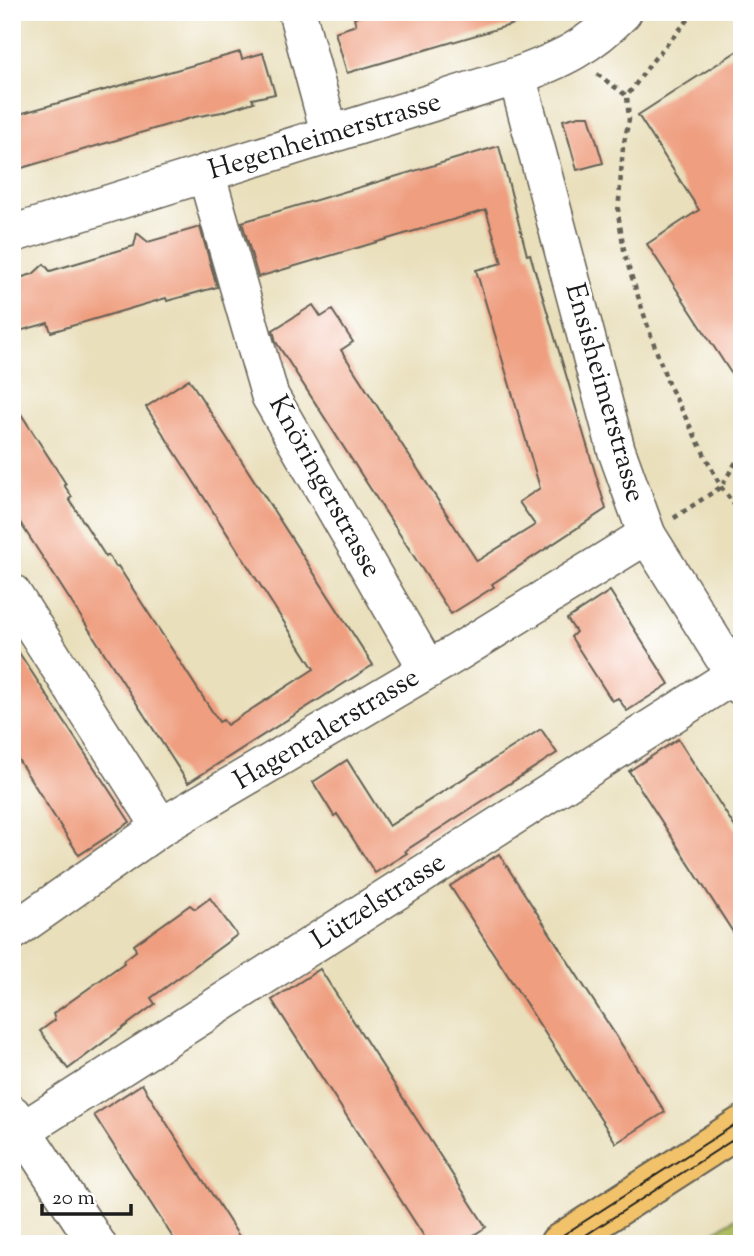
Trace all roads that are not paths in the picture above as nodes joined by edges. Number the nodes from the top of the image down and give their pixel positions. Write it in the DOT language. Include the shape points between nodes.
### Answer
graph roads {
  1 [pos="297,12"];
  2 [pos="623,12"];
  3 [pos="517,76"];
  4 [pos="330,135"];
  5 [pos="206,173"];
  6 [pos="12,234"];
  7 [pos="647,536"];
  8 [pos="12,593"];
  9 [pos="428,670"];
  10 [pos="738,681"];
  11 [pos="161,827"];
  12 [pos="12,932"];
  13 [pos="18,1122"];
  14 [pos="742,1126"];
  15 [pos="97,1244"];
  16 [pos="559,1244"];
  1 -- 4 [label="street"];
  2 -- 3 [label="street, Hegenheimerstrasse" via="578,51"];
  3 -- 4 [label="street, Hegenheimerstrasse"];
  3 -- 7 [label="street, Ensisheimerstrasse" via="616,449"];
  4 -- 5 [label="street, Hegenheimerstrasse"];
  5 -- 6 [label="street, Hegenheimerstrasse"];
  5 -- 9 [label="street, Knöringerstrasse" via="270,396"];
  7 -- 9 [label="street, Hagentalerstrasse"];
  7 -- 10 [label="street, Ensisheimerstrasse"];
  8 -- 11 [label="street"];
  9 -- 11 [label="street, Hagentalerstrasse"];
  10 -- 13 [label="street, Lützelstrasse"];
  11 -- 12 [label="street, Hagentalerstrasse"];
  13 -- 15 [label="street"];
  14 -- 16 [label="main road"];
}
